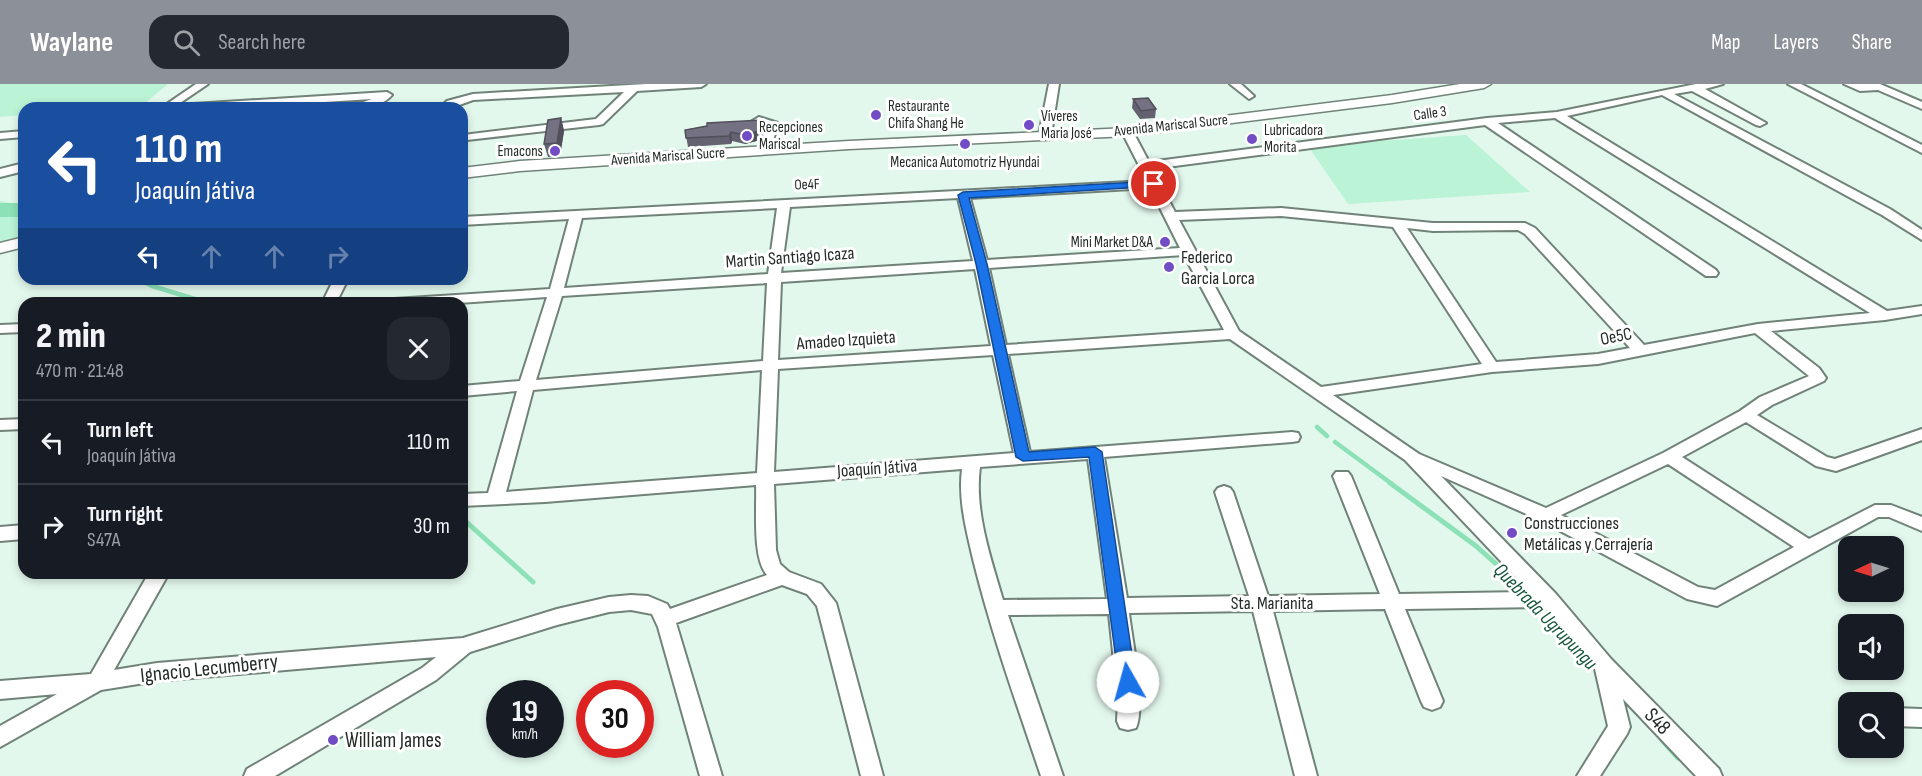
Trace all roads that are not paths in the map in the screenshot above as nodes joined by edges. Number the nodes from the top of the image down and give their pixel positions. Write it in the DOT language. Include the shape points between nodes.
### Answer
graph roads {
  1 [pos="203,84"];
  2 [pos="701,84"];
  3 [pos="1054,84"];
  4 [pos="1235,84"];
  5 [pos="1484,84"];
  6 [pos="1718,84"];
  7 [pos="1793,84"];
  8 [pos="1850,84"];
  9 [pos="634,87"];
  10 [pos="1695,88"];
  11 [pos="1663,92"];
  12 [pos="1249,96"];
  13 [pos="175,102"];
  14 [pos="276,102"];
  15 [pos="374,102"];
  16 [pos="455,102"];
  17 [pos="1922,106"];
  18 [pos="1557,114"];
  19 [pos="1488,121"];
  20 [pos="1760,123"];
  21 [pos="750,126"];
  22 [pos="1128,132"];
  23 [pos="18,134"];
  24 [pos="1045,135"];
  25 [pos="0,136"];
  26 [pos="468,137"];
  27 [pos="766,150"];
  28 [pos="1922,150"];
  29 [pos="1146,166"];
  30 [pos="18,168"];
  31 [pos="468,172"];
  32 [pos="0,173"];
  33 [pos="1154,184"];
  34 [pos="963,195"];
  35 [pos="784,202"];
  36 [pos="577,214"];
  37 [pos="1170,216"];
  38 [pos="468,221"];
  39 [pos="1398,224"];
  40 [pos="1922,236"];
  41 [pos="18,244"];
  42 [pos="0,248"];
  43 [pos="1188,251"];
  44 [pos="981,264"];
  45 [pos="1711,273"];
  46 [pos="774,278"];
  47 [pos="556,292"];
  48 [pos="468,298"];
  49 [pos="1922,310"];
  50 [pos="1885,316"];
  51 [pos="18,328"];
  52 [pos="1758,328"];
  53 [pos="0,329"];
  54 [pos="1233,334"];
  55 [pos="1000,350"];
  56 [pos="1641,351"];
  57 [pos="771,365"];
  58 [pos="1492,367"];
  59 [pos="526,387"];
  60 [pos="468,391"];
  61 [pos="1316,393"];
  62 [pos="1746,415"];
  63 [pos="18,424"];
  64 [pos="0,425"];
  65 [pos="1922,434"];
  66 [pos="1292,437"];
  67 [pos="1095,452"];
  68 [pos="1411,456"];
  69 [pos="1023,457"];
  70 [pos="1669,458"];
  71 [pos="972,461"];
  72 [pos="1342,476"];
  73 [pos="765,477"];
  74 [pos="1224,492"];
  75 [pos="495,499"];
  76 [pos="468,500"];
  77 [pos="1546,515"];
  78 [pos="1922,524"];
  79 [pos="18,532"];
  80 [pos="0,534"];
  81 [pos="1809,548"];
  82 [pos="782,577"];
  83 [pos="156,579"];
  84 [pos="1549,599"];
  85 [pos="1261,603"];
  86 [pos="1392,603"];
  87 [pos="1118,605"];
  88 [pos="994,608"];
  89 [pos="668,627"];
  90 [pos="463,646"];
  91 [pos="1604,665"];
  92 [pos="97,682"];
  93 [pos="0,690"];
  94 [pos="1432,701"];
  95 [pos="1904,717"];
  96 [pos="1922,718"];
  97 [pos="1128,721"];
  98 [pos="0,737"];
  99 [pos="255,776"];
  100 [pos="711,776"];
  101 [pos="872,776"];
  102 [pos="1052,776"];
  103 [pos="1306,776"];
  104 [pos="1588,776"];
  105 [pos="1711,776"];
  1 -- 13 [label="street"];
  2 -- 9 [label="street"];
  3 -- 24 [label="street"];
  4 -- 12 [label="street"];
  5 -- 22 [label="main road, Avenida Mariscal Sucre"];
  6 -- 10 [label="street, Calle 3"];
  7 -- 28 [label="street"];
  8 -- 17 [label="street" via="1881,88"];
  9 -- 16 [label="street" via="473,97"];
  9 -- 26 [label="street" via="599,123"];
  10 -- 11 [label="street, Calle 3"];
  10 -- 20 [label="street"];
  11 -- 18 [label="street, Calle 3"];
  11 -- 40 [label="street" via="1886,212"];
  14 -- 15 [label="street" via="387,95"];
  18 -- 19 [label="street, Calle 3"];
  18 -- 50 [label="street"];
  19 -- 29 [label="street, Calle 3"];
  19 -- 45 [label="street"];
  21 -- 27 [label="street" via="759,120 772,123"];
  22 -- 24 [label="main road, Avenida Mariscal Sucre"];
  22 -- 29 [label="street"];
  23 -- 25 [label="street"];
  24 -- 27 [label="main road, Avenida Mariscal Sucre"];
  27 -- 31 [label="main road, Avenida Mariscal Sucre"];
  29 -- 33 [label="street"];
  30 -- 32 [label="street"];
  33 -- 34 [label="street, Oe4F"];
  33 -- 37 [label="street"];
  34 -- 35 [label="street, Oe4F"];
  34 -- 44 [label="street"];
  35 -- 36 [label="street, Oe4F"];
  35 -- 46 [label="street"];
  36 -- 38 [label="street, Oe4F"];
  36 -- 47 [label="street"];
  37 -- 39 [label="street" via="1281,212"];
  37 -- 43 [label="street"];
  39 -- 56 [label="street" via="1524,227"];
  39 -- 58 [label="street"];
  41 -- 42 [label="main road"];
  43 -- 44 [label="street, Martin Santiago Icaza"];
  43 -- 54 [label="street"];
  44 -- 46 [label="street, Martin Santiago Icaza"];
  44 -- 55 [label="street"];
  46 -- 47 [label="street, Martin Santiago Icaza"];
  46 -- 57 [label="street"];
  47 -- 48 [label="street, Martin Santiago Icaza"];
  47 -- 59 [label="street"];
  49 -- 50 [label="street, Oe5C"];
  50 -- 52 [label="street, Oe5C"];
  51 -- 53 [label="street"];
  52 -- 56 [label="street, Oe5C"];
  52 -- 62 [label="street" via="1818,378 1766,401"];
  54 -- 55 [label="street, Amadeo Izquieta"];
  54 -- 61 [label="street"];
  55 -- 57 [label="street, Amadeo Izquieta"];
  55 -- 69 [label="street"];
  56 -- 58 [label="street, Oe5C" via="1589,360"];
  57 -- 59 [label="street, Amadeo Izquieta"];
  57 -- 73 [label="street"];
  58 -- 61 [label="street, Oe5C"];
  59 -- 60 [label="street, Amadeo Izquieta"];
  59 -- 75 [label="street"];
  61 -- 68 [label="street"];
  62 -- 65 [label="street" via="1822,462 1836,465"];
  62 -- 70 [label="street"];
  63 -- 64 [label="street"];
  66 -- 67 [label="street, Joaquín Játiva"];
  67 -- 69 [label="street, Joaquín Játiva"];
  67 -- 87 [label="street"];
  68 -- 77 [label="street"];
  68 -- 84 [label="street, S48"];
  69 -- 71 [label="street, Joaquín Játiva"];
  70 -- 77 [label="street"];
  70 -- 81 [label="street"];
  71 -- 73 [label="street, Joaquín Játiva"];
  71 -- 88 [label="street" via="971,508"];
  72 -- 86 [label="street"];
  73 -- 75 [label="street, Joaquín Játiva"];
  73 -- 82 [label="street" via="767,550 771,567"];
  74 -- 85 [label="street"];
  75 -- 76 [label="street, Joaquín Játiva"];
  77 -- 81 [label="street" via="1694,594 1717,598"];
  78 -- 81 [label="street" via="1891,511 1875,511"];
  79 -- 80 [label="street"];
  82 -- 89 [label="street"];
  82 -- 101 [label="street" via="814,589 826,603"];
  83 -- 92 [label="street"];
  84 -- 86 [label="street, Sta. Marianita"];
  84 -- 91 [label="street, S48"];
  85 -- 86 [label="street, Sta. Marianita"];
  85 -- 87 [label="street, Sta. Marianita"];
  85 -- 103 [label="street"];
  86 -- 94 [label="street"];
  87 -- 88 [label="street, Sta. Marianita"];
  87 -- 97 [label="street" via="1130,700"];
  88 -- 102 [label="street"];
  89 -- 90 [label="street" via="660,609 646,603 617,604 550,619"];
  89 -- 100 [label="street"];
  90 -- 92 [label="street, Ignacio Lecumberry" via="157,672"];
  90 -- 99 [label="street" via="429,674"];
  91 -- 104 [label="street" via="1619,727"];
  91 -- 105 [label="street, S48"];
  92 -- 93 [label="street, Ignacio Lecumberry"];
  92 -- 98 [label="street"];
  95 -- 96 [label="street"];
}
